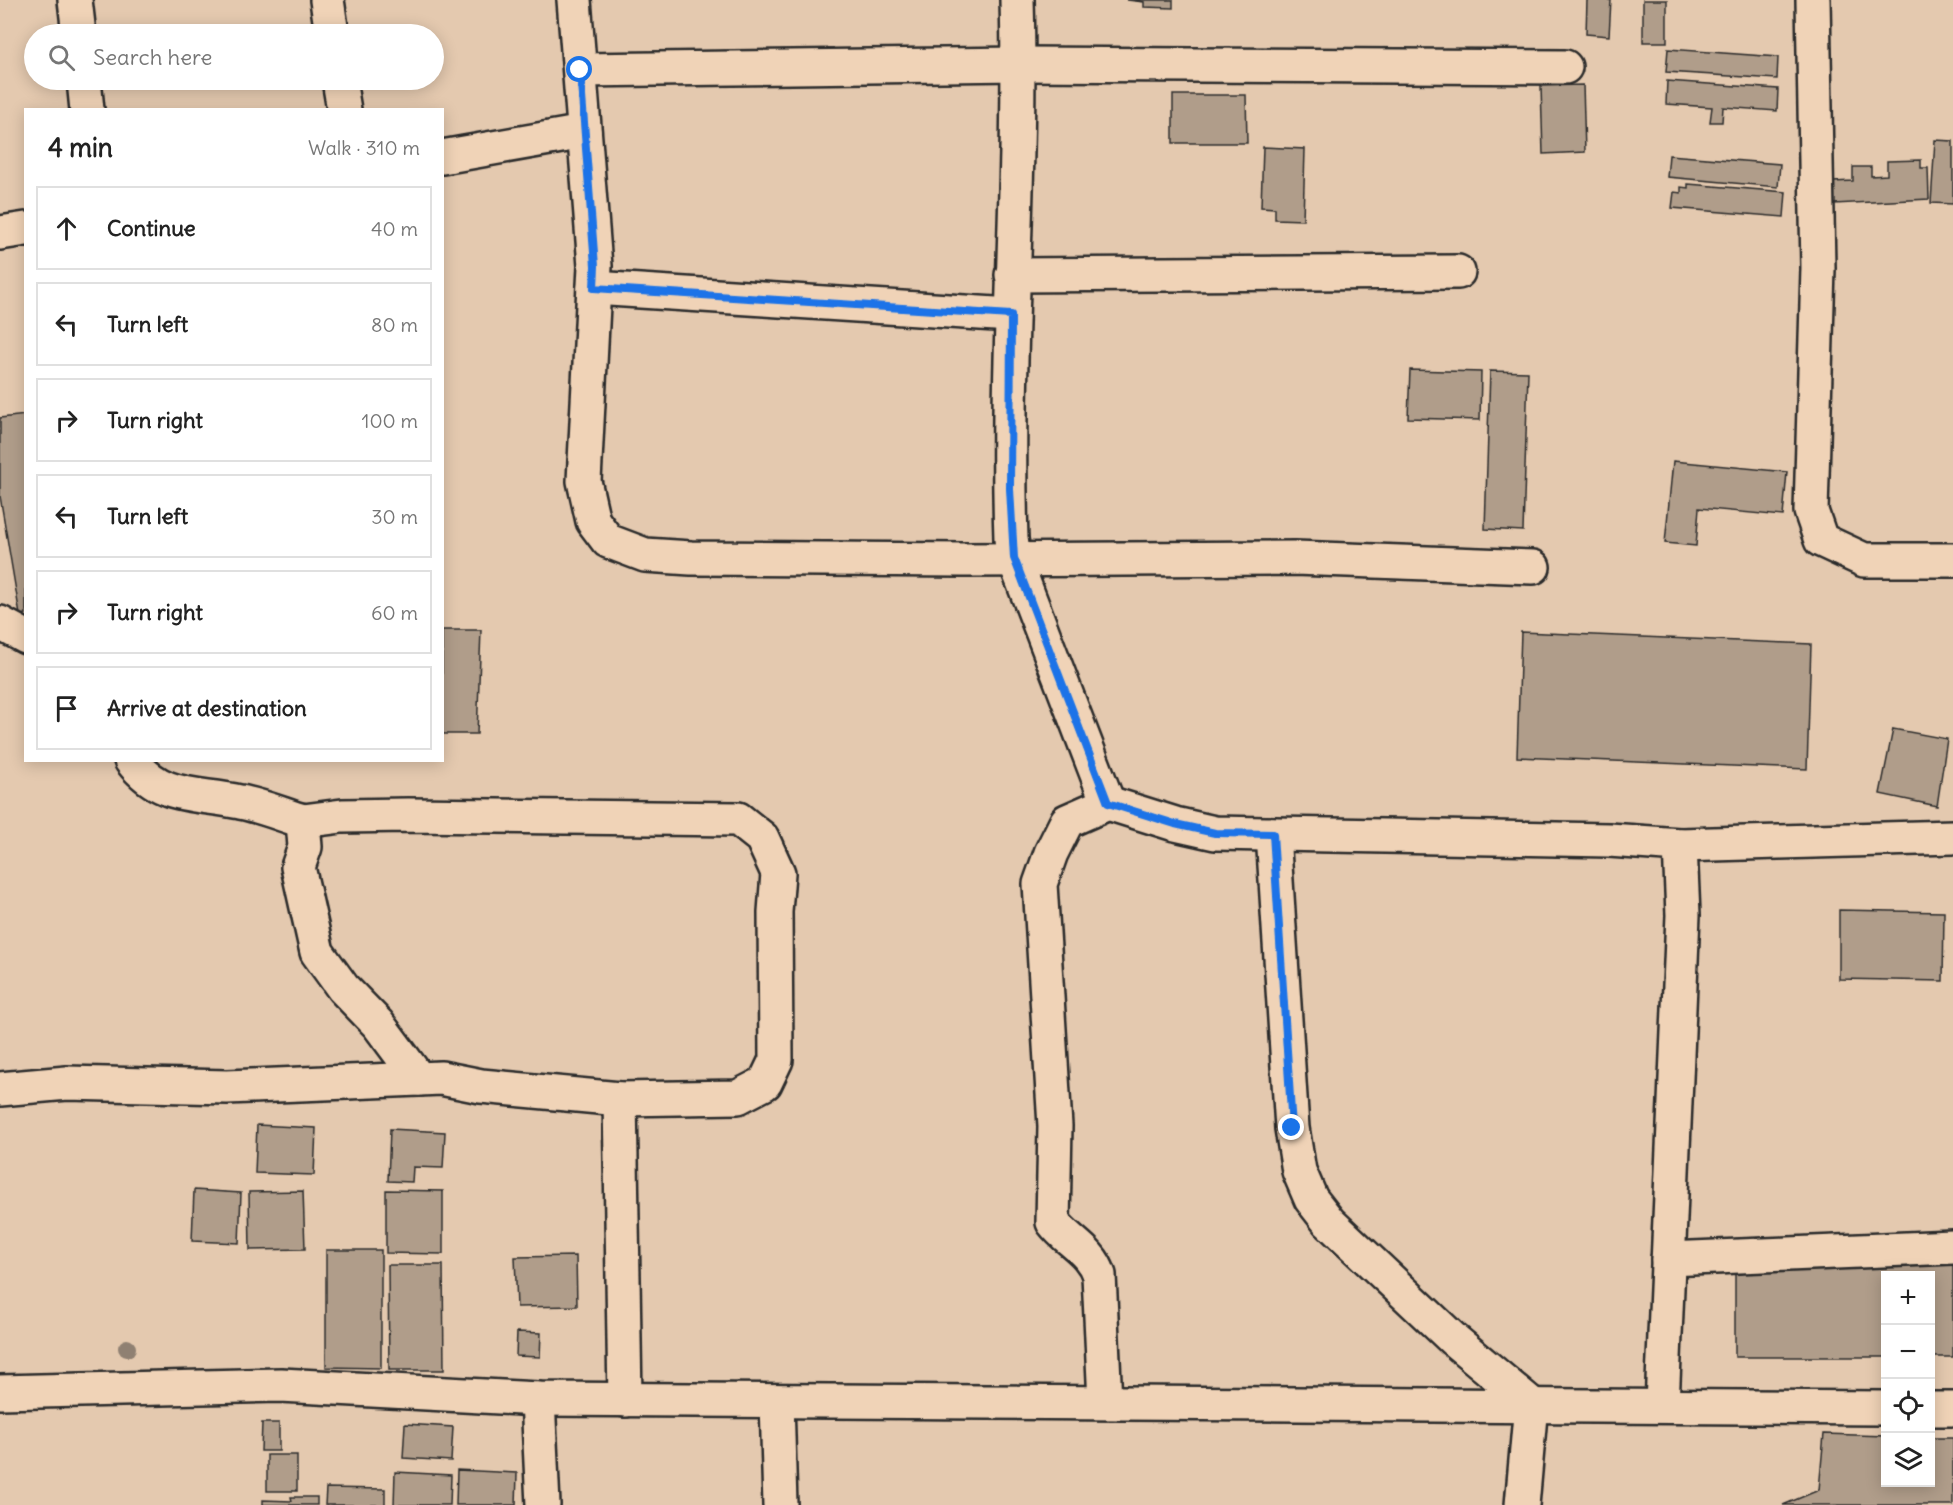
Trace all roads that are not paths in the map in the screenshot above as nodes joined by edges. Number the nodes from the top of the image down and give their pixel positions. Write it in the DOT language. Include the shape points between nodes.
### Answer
graph roads {
  1 [pos="75,0"];
  2 [pos="327,0"];
  3 [pos="574,0"];
  4 [pos="1017,0"];
  5 [pos="1813,0"];
  6 [pos="78,24"];
  7 [pos="331,24"];
  8 [pos="1019,64"];
  9 [pos="1565,67"];
  10 [pos="580,70"];
  11 [pos="85,90"];
  12 [pos="341,90"];
  13 [pos="87,108"];
  14 [pos="344,108"];
  15 [pos="584,132"];
  16 [pos="444,157"];
  17 [pos="24,229"];
  18 [pos="0,233"];
  19 [pos="1458,272"];
  20 [pos="1012,275"];
  21 [pos="594,288"];
  22 [pos="1011,315"];
  23 [pos="1014,558"];
  24 [pos="1953,560"];
  25 [pos="1533,567"];
  26 [pos="0,623"];
  27 [pos="24,636"];
  28 [pos="132,762"];
  29 [pos="1108,803"];
  30 [pos="303,821"];
  31 [pos="1273,834"];
  32 [pos="1953,837"];
  33 [pos="1680,845"];
  34 [pos="419,1079"];
  35 [pos="0,1089"];
  36 [pos="620,1099"];
  37 [pos="1953,1247"];
  38 [pos="1668,1258"];
  39 [pos="0,1392"];
  40 [pos="538,1399"];
  41 [pos="625,1400"];
  42 [pos="777,1401"];
  43 [pos="1105,1402"];
  44 [pos="1531,1404"];
  45 [pos="1662,1405"];
  46 [pos="1881,1408"];
  47 [pos="1935,1408"];
  48 [pos="1953,1409"];
  49 [pos="543,1505"];
  50 [pos="780,1505"];
  51 [pos="1522,1505"];
  1 -- 6 [label="street"];
  2 -- 7 [label="street"];
  3 -- 10 [label="street"];
  4 -- 8 [label="street"];
  5 -- 24 [label="street" via="1818,268 1811,510 1821,540 1864,560"];
  8 -- 9 [label="street"];
  8 -- 10 [label="street"];
  8 -- 20 [label="street"];
  10 -- 15 [label="street"];
  11 -- 13 [label="street"];
  12 -- 14 [label="street"];
  15 -- 16 [label="street"];
  15 -- 21 [label="street"];
  17 -- 18 [label="street"];
  19 -- 20 [label="street"];
  20 -- 22 [label="street"];
  21 -- 22 [label="street"];
  21 -- 23 [label="street" via="584,481 593,521 608,540 645,555 680,557"];
  22 -- 23 [label="street" via="1010,489"];
  23 -- 25 [label="street" via="1295,558"];
  23 -- 29 [label="street"];
  26 -- 27 [label="street"];
  28 -- 30 [label="street" via="165,790 240,802"];
  29 -- 31 [label="street" via="1215,833"];
  29 -- 43 [label="street" via="1067,821 1040,884 1055,1126 1053,1222 1062,1235 1088,1254 1100,1275"];
  30 -- 34 [label="street" via="305,846 298,867 317,952"];
  30 -- 36 [label="street" via="408,815 738,819 762,838 778,873 776,1060 765,1083 738,1097"];
  31 -- 33 [label="street" via="1609,840"];
  31 -- 44 [label="street" via="1292,1128 1299,1171 1311,1199 1368,1260"];
  32 -- 33 [label="street"];
  33 -- 38 [label="street" via="1683,915"];
  34 -- 35 [label="street" via="227,1087 67,1083"];
  34 -- 36 [label="street" via="441,1078 481,1086"];
  36 -- 41 [label="street"];
  37 -- 38 [label="street"];
  38 -- 45 [label="street"];
  39 -- 40 [label="street" via="281,1385"];
  40 -- 41 [label="street"];
  40 -- 49 [label="street"];
  41 -- 42 [label="street"];
  42 -- 43 [label="street"];
  42 -- 50 [label="street"];
  43 -- 44 [label="street"];
  44 -- 45 [label="street"];
  44 -- 51 [label="street"];
  45 -- 46 [label="street"];
  47 -- 48 [label="street"];
}
